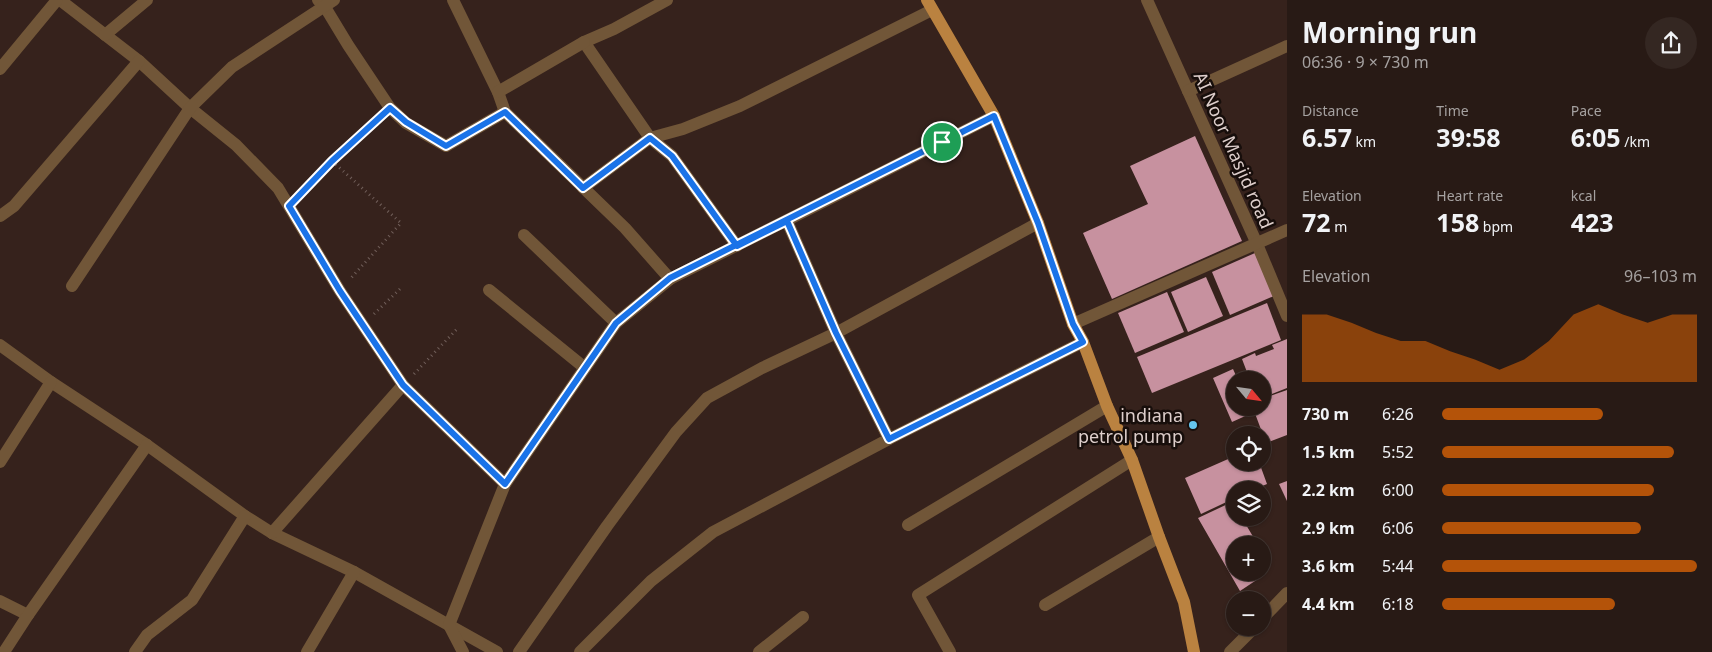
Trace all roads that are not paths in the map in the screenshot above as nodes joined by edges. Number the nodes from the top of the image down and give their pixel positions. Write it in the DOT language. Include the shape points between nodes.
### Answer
graph roads {
  1 [pos="58,0"];
  2 [pos="147,0"];
  3 [pos="452,0"];
  4 [pos="667,0"];
  5 [pos="1147,0"];
  6 [pos="326,2"];
  7 [pos="929,5"];
  8 [pos="105,35"];
  9 [pos="584,42"];
  10 [pos="1287,46"];
  11 [pos="139,61"];
  12 [pos="0,68"];
  13 [pos="1188,91"];
  14 [pos="498,92"];
  15 [pos="190,108"];
  16 [pos="505,112"];
  17 [pos="994,116"];
  18 [pos="650,138"];
  19 [pos="583,188"];
  20 [pos="0,216"];
  21 [pos="787,221"];
  22 [pos="1038,223"];
  23 [pos="1287,230"];
  24 [pos="524,235"];
  25 [pos="1257,244"];
  26 [pos="737,246"];
  27 [pos="670,278"];
  28 [pos="72,286"];
  29 [pos="489,290"];
  30 [pos="1287,316"];
  31 [pos="616,323"];
  32 [pos="1073,324"];
  33 [pos="836,333"];
  34 [pos="1083,342"];
  35 [pos="0,345"];
  36 [pos="585,368"];
  37 [pos="51,382"];
  38 [pos="403,385"];
  39 [pos="1107,406"];
  40 [pos="889,439"];
  41 [pos="147,445"];
  42 [pos="1132,460"];
  43 [pos="0,462"];
  44 [pos="505,484"];
  45 [pos="245,516"];
  46 [pos="908,525"];
  47 [pos="272,533"];
  48 [pos="1159,537"];
  49 [pos="354,572"];
  50 [pos="1287,593"];
  51 [pos="0,601"];
  52 [pos="1045,605"];
  53 [pos="1271,609"];
  54 [pos="28,615"];
  55 [pos="803,617"];
  56 [pos="449,625"];
  57 [pos="1246,636"];
  58 [pos="7,651"];
  59 [pos="135,652"];
  60 [pos="307,652"];
  61 [pos="463,652"];
  62 [pos="497,652"];
  63 [pos="519,652"];
  64 [pos="580,652"];
  65 [pos="759,652"];
  66 [pos="950,652"];
  67 [pos="1194,652"];
  68 [pos="1230,652"];
  1 -- 8 [label="street"];
  1 -- 12 [label="street"];
  2 -- 8 [label="street"];
  3 -- 14 [label="street"];
  4 -- 9 [label="street"];
  5 -- 13 [label="street, AI Noor Masjid road"];
  6 -- 15 [label="street" via="232,67"];
  6 -- 16 [label="street" via="348,45 390,108 406,122 446,146"];
  7 -- 17 [label="main road"];
  7 -- 18 [label="street" via="740,106 683,129"];
  8 -- 11 [label="street"];
  9 -- 14 [label="street"];
  9 -- 18 [label="street"];
  10 -- 13 [label="street"];
  11 -- 15 [label="street"];
  11 -- 20 [label="street" via="14,206"];
  13 -- 25 [label="street, AI Noor Masjid road"];
  14 -- 16 [label="street"];
  15 -- 28 [label="street"];
  15 -- 38 [label="street" via="236,145 278,188 340,291"];
  16 -- 19 [label="street"];
  17 -- 21 [label="street"];
  17 -- 22 [label="main road"];
  18 -- 19 [label="street"];
  18 -- 26 [label="street" via="672,156"];
  19 -- 27 [label="street" via="626,228"];
  21 -- 26 [label="street"];
  21 -- 33 [label="street"];
  22 -- 32 [label="main road"];
  22 -- 33 [label="street"];
  23 -- 25 [label="street"];
  24 -- 31 [label="street"];
  25 -- 30 [label="street, AI Noor Masjid road"];
  25 -- 32 [label="street"];
  26 -- 27 [label="street"];
  27 -- 31 [label="street"];
  29 -- 36 [label="street"];
  31 -- 36 [label="street"];
  32 -- 34 [label="main road"];
  33 -- 40 [label="street"];
  33 -- 63 [label="street" via="707,398 670,440 606,526"];
  34 -- 39 [label="main road"];
  34 -- 40 [label="street"];
  35 -- 37 [label="street"];
  36 -- 44 [label="street"];
  37 -- 41 [label="street"];
  37 -- 43 [label="street"];
  38 -- 44 [label="street"];
  38 -- 47 [label="street"];
  39 -- 42 [label="main road"];
  39 -- 46 [label="street"];
  40 -- 64 [label="street" via="713,532 651,581"];
  41 -- 45 [label="street"];
  41 -- 54 [label="street"];
  42 -- 48 [label="main road"];
  42 -- 66 [label="street" via="918,594"];
  44 -- 56 [label="street"];
  45 -- 47 [label="street"];
  45 -- 59 [label="street" via="192,600 146,635"];
  47 -- 49 [label="street"];
  48 -- 52 [label="street"];
  48 -- 67 [label="main road" via="1184,602"];
  49 -- 56 [label="street"];
  49 -- 60 [label="street"];
  50 -- 53 [label="street"];
  51 -- 54 [label="street"];
  54 -- 58 [label="street"];
  55 -- 65 [label="street"];
  56 -- 61 [label="street"];
  56 -- 62 [label="street"];
  57 -- 68 [label="street"];
}
